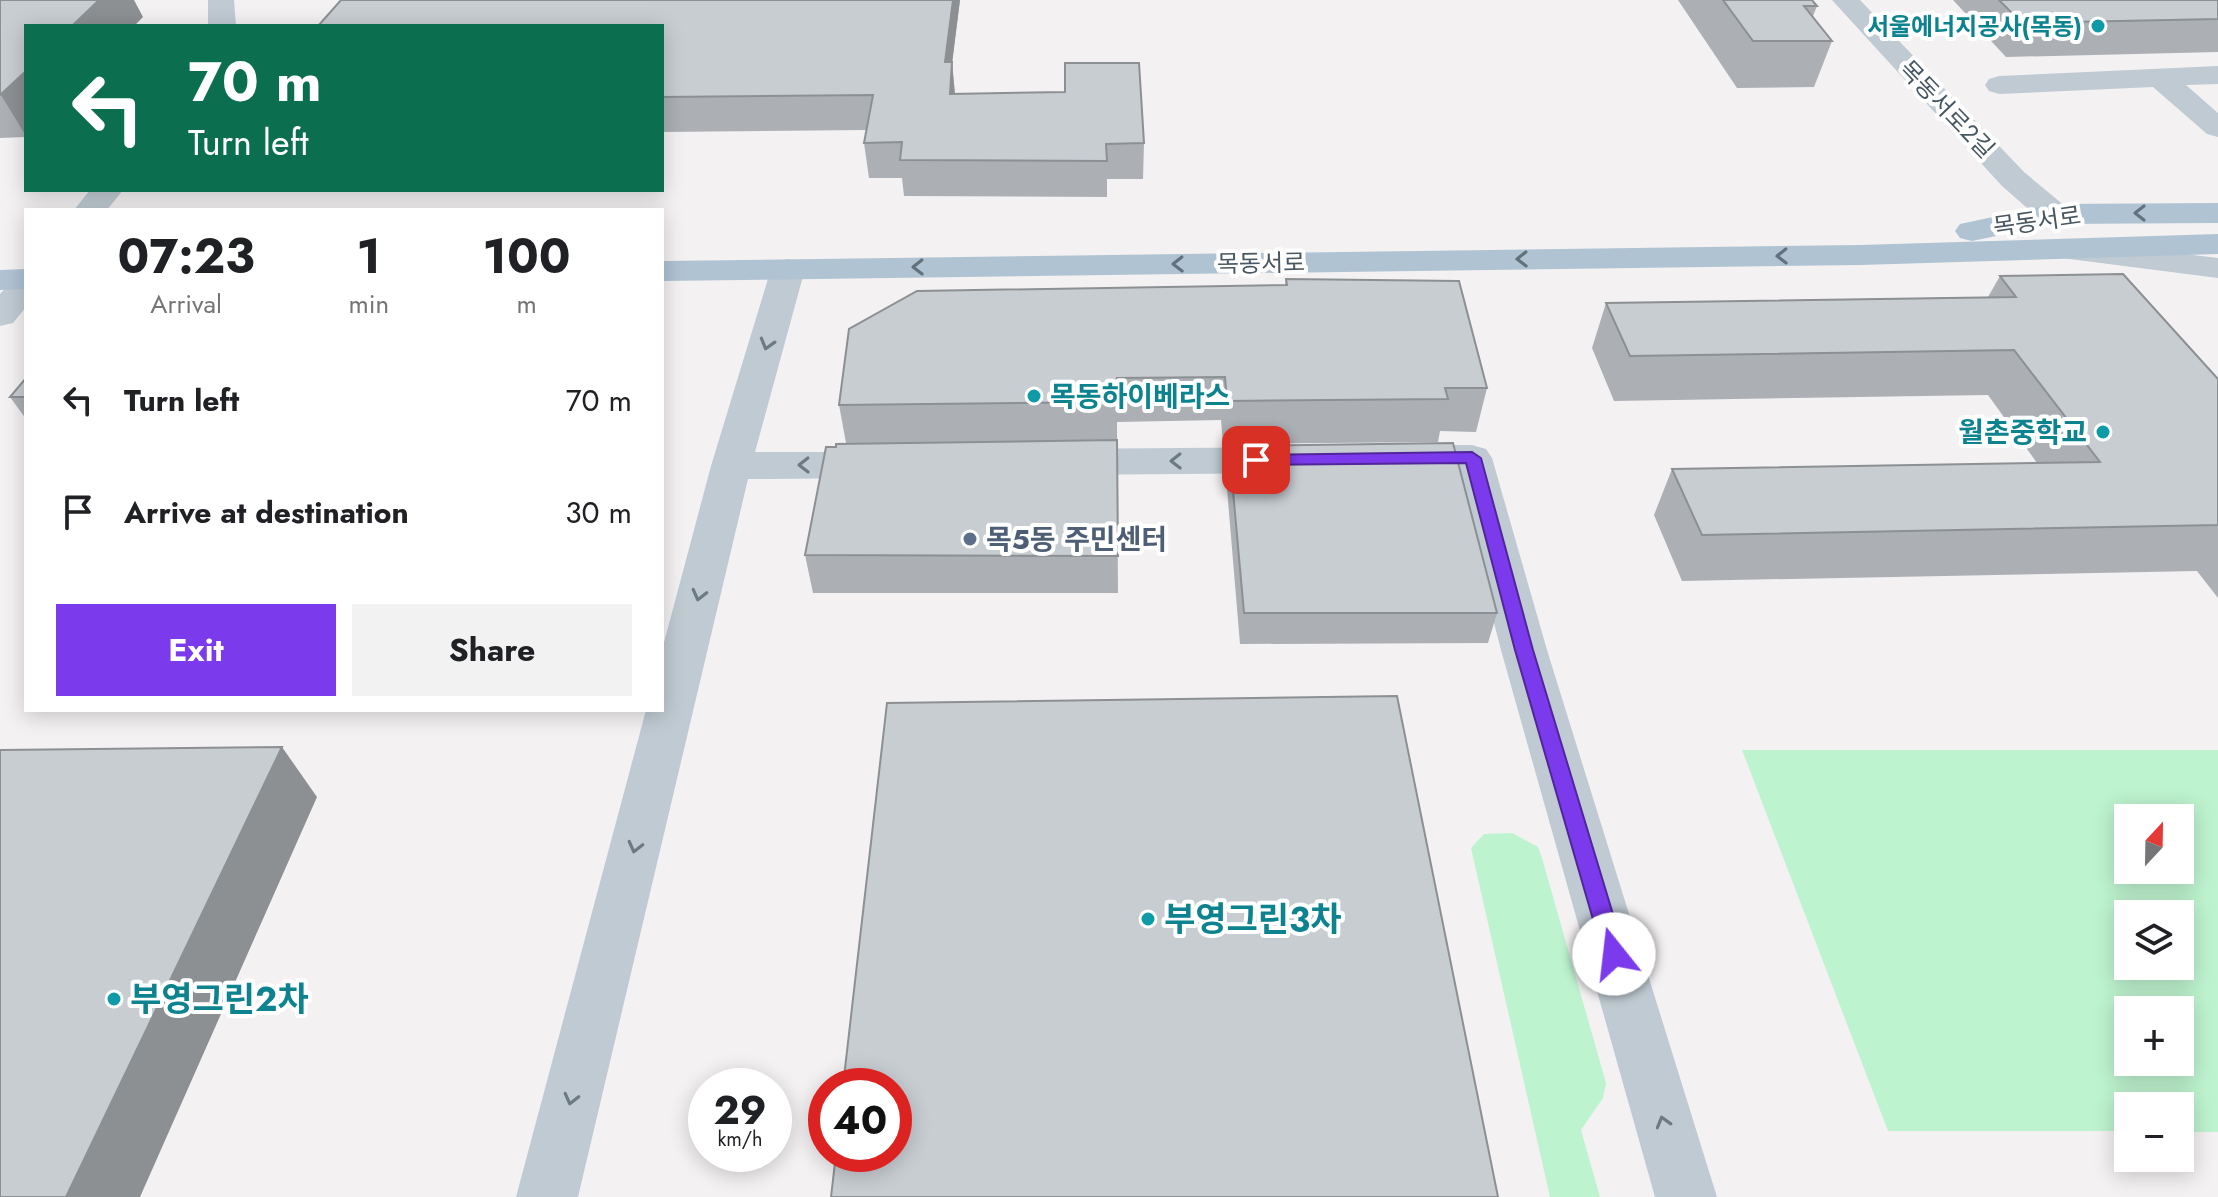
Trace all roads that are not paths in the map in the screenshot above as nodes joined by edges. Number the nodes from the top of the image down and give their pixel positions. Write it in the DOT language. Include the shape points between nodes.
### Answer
graph roads {
  1 [pos="221,0"];
  2 [pos="1845,0"];
  3 [pos="222,24"];
  4 [pos="2218,75"];
  5 [pos="2160,78"];
  6 [pos="1999,85"];
  7 [pos="2218,128"];
  8 [pos="105,192"];
  9 [pos="92,208"];
  10 [pos="2218,213"];
  11 [pos="2054,214"];
  12 [pos="2218,244"];
  13 [pos="2056,249"];
  14 [pos="1860,255"];
  15 [pos="2218,268"];
  16 [pos="788,269"];
  17 [pos="664,271"];
  18 [pos="24,279"];
  19 [pos="0,280"];
  20 [pos="24,288"];
  21 [pos="0,315"];
  22 [pos="1015,463"];
  23 [pos="921,464"];
  24 [pos="731,466"];
  25 [pos="547,1197"];
  26 [pos="1686,1197"];
  1 -- 3 [label="street"];
  2 -- 11 [label="street, 목동서로2길" via="2013,179"];
  4 -- 5 [label="street"];
  5 -- 6 [label="street"];
  5 -- 7 [label="street"];
  8 -- 9 [label="street"];
  10 -- 11 [label="main road, 목동서로, one-way"];
  11 -- 14 [label="main road, 목동서로"];
  12 -- 13 [label="main road, 목동서로"];
  13 -- 14 [label="main road, 목동서로"];
  13 -- 15 [label="street"];
  14 -- 16 [label="main road, 목동서로, one-way"];
  16 -- 17 [label="main road, 목동서로"];
  16 -- 24 [label="street, one-way"];
  18 -- 19 [label="main road"];
  20 -- 21 [label="street"];
  26 -- 22 [label="street, one-way" via="1472,458"];
  23 -- 24 [label="street, one-way"];
  24 -- 25 [label="street, one-way"];
}
